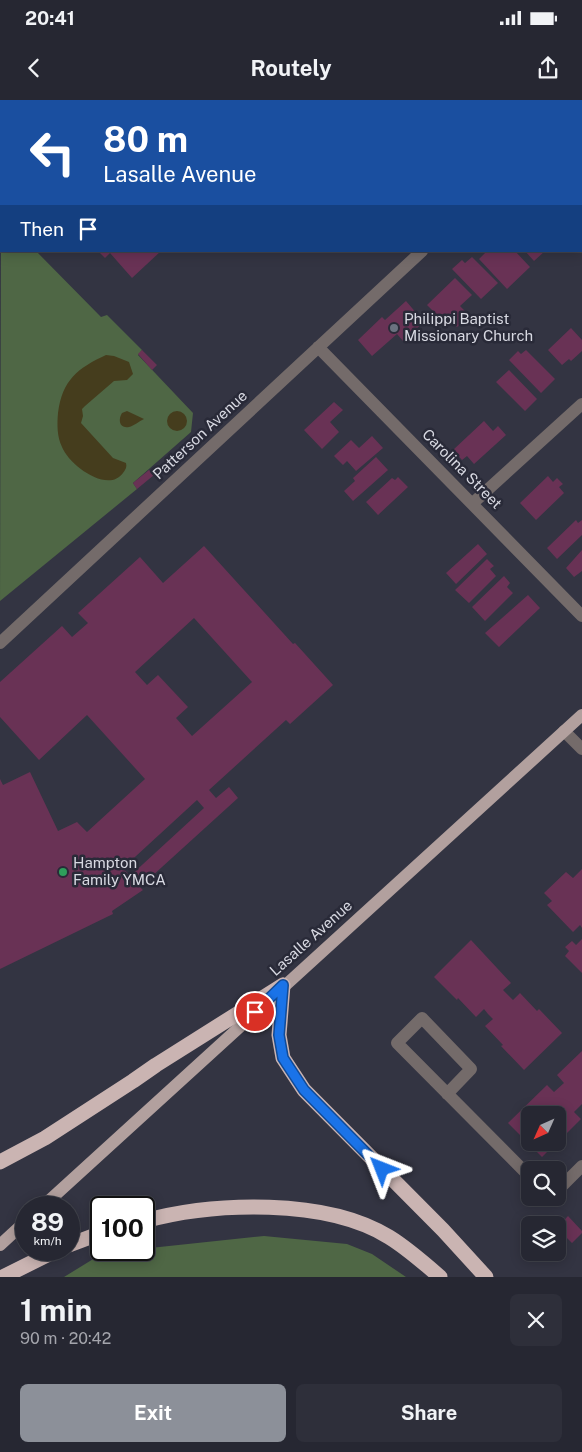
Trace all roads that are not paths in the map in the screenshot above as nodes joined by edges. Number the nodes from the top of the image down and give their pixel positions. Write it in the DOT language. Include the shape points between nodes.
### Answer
graph roads {
  1 [pos="421,252"];
  2 [pos="318,347"];
  3 [pos="582,404"];
  4 [pos="473,503"];
  5 [pos="582,616"];
  6 [pos="0,642"];
  7 [pos="582,714"];
  8 [pos="564,732"];
  9 [pos="582,749"];
  10 [pos="283,985"];
  11 [pos="447,1094"];
  12 [pos="0,1162"];
  13 [pos="582,1166"];
  14 [pos="521,1169"];
  15 [pos="566,1182"];
  16 [pos="54,1196"];
  17 [pos="155,1219"];
  18 [pos="15,1231"];
  19 [pos="0,1245"];
  20 [pos="35,1261"];
  21 [pos="3,1277"];
  22 [pos="440,1277"];
  23 [pos="486,1277"];
  1 -- 2 [label="street, Patterson Avenue"];
  2 -- 4 [label="street, Carolina Street"];
  2 -- 6 [label="street, Patterson Avenue"];
  3 -- 4 [label="street"];
  4 -- 5 [label="street, Carolina Street"];
  7 -- 8 [label="main road, Lasalle Avenue"];
  8 -- 9 [label="street"];
  8 -- 10 [label="main road, Lasalle Avenue"];
  10 -- 12 [label="highway" via="45,1138"];
  10 -- 16 [label="main road, Lasalle Avenue"];
  10 -- 23 [label="highway" via="279,1035 283,1058 304,1090"];
  11 -- 11 [label="street" via="397,1043 422,1018 471,1069"];
  11 -- 14 [label="street"];
  13 -- 15 [label="street"];
  17 -- 22 [label="highway" via="230,1208 313,1211 350,1220 388,1237"];
  18 -- 19 [label="main road"];
  20 -- 21 [label="highway"];
}
